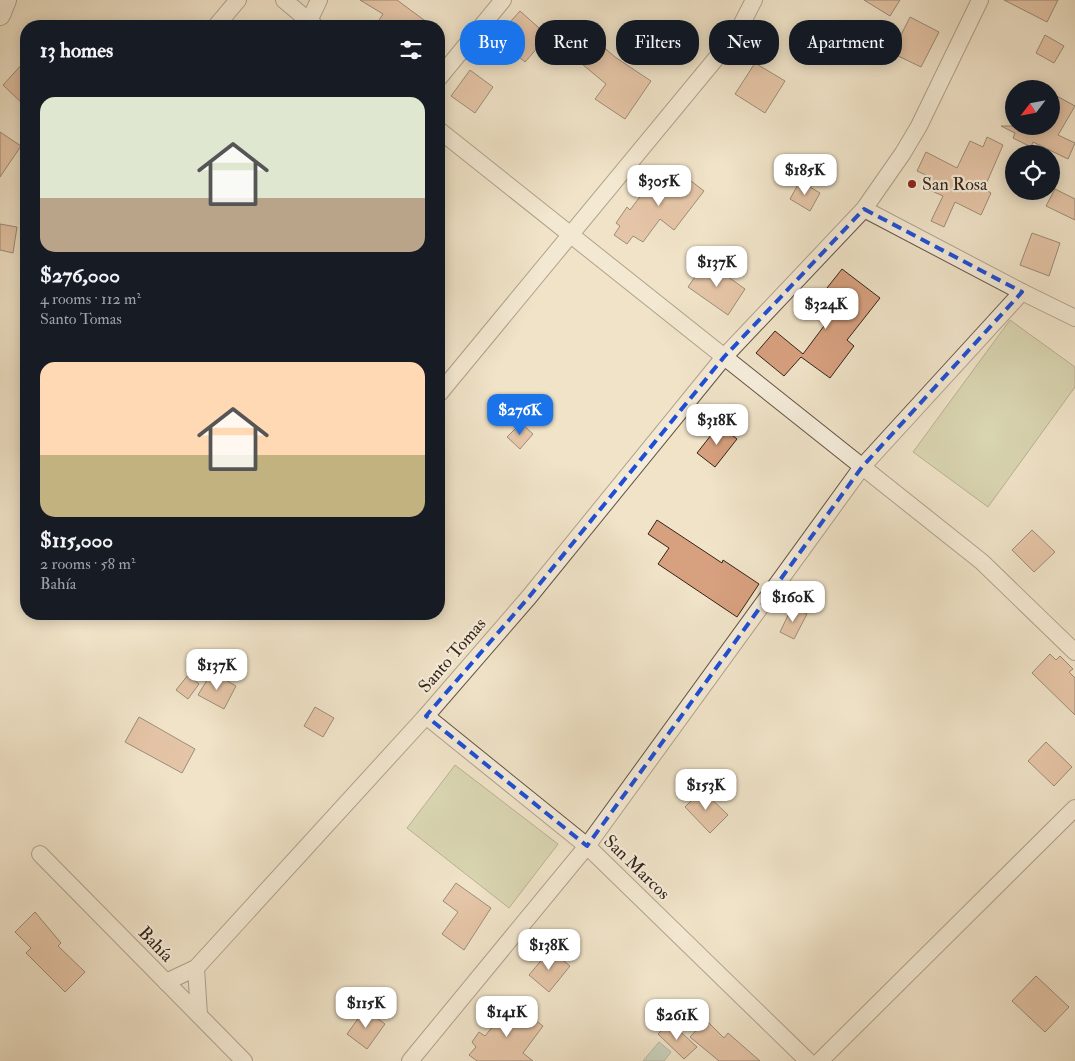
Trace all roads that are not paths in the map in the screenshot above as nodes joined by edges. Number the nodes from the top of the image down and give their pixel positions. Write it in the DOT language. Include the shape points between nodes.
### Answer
graph roads {
  1 [pos="6,0"];
  2 [pos="238,0"];
  3 [pos="284,0"];
  4 [pos="319,0"];
  5 [pos="503,0"];
  6 [pos="754,0"];
  7 [pos="980,0"];
  8 [pos="0,15"];
  9 [pos="221,20"];
  10 [pos="307,20"];
  11 [pos="313,20"];
  12 [pos="445,71"];
  13 [pos="445,135"];
  14 [pos="864,209"];
  15 [pos="570,234"];
  16 [pos="1022,292"];
  17 [pos="1075,318"];
  18 [pos="724,357"];
  19 [pos="445,387"];
  20 [pos="862,467"];
  21 [pos="1075,652"];
  22 [pos="426,716"];
  23 [pos="1075,808"];
  24 [pos="586,846"];
  25 [pos="40,854"];
  26 [pos="196,968"];
  27 [pos="166,982"];
  28 [pos="199,1015"];
  29 [pos="244,1061"];
  30 [pos="410,1061"];
  31 [pos="808,1061"];
  32 [pos="820,1061"];
  1 -- 8 [label="street"];
  2 -- 9 [label="street"];
  3 -- 10 [label="street"];
  4 -- 11 [label="street"];
  5 -- 12 [label="street"];
  6 -- 15 [label="street" via="737,33"];
  7 -- 14 [label="street, Santo Tomas" via="919,126"];
  13 -- 15 [label="street"];
  14 -- 16 [label="street"];
  14 -- 18 [label="street, Santo Tomas"];
  15 -- 18 [label="street"];
  15 -- 19 [label="street"];
  16 -- 17 [label="street"];
  16 -- 20 [label="street"];
  18 -- 20 [label="street"];
  18 -- 22 [label="street, Santo Tomas" via="529,597"];
  20 -- 21 [label="street" via="982,562"];
  20 -- 24 [label="street"];
  22 -- 24 [label="street, San Marcos"];
  22 -- 26 [label="street, Santo Tomas"];
  23 -- 32 [label="street"];
  24 -- 30 [label="street"];
  24 -- 31 [label="street, San Marcos"];
  25 -- 27 [label="street, Bahía"];
  26 -- 27 [label="street, Santo Tomas"];
  26 -- 28 [label="street"];
  27 -- 28 [label="street, Bahía"];
  28 -- 29 [label="street, Bahía"];
}
